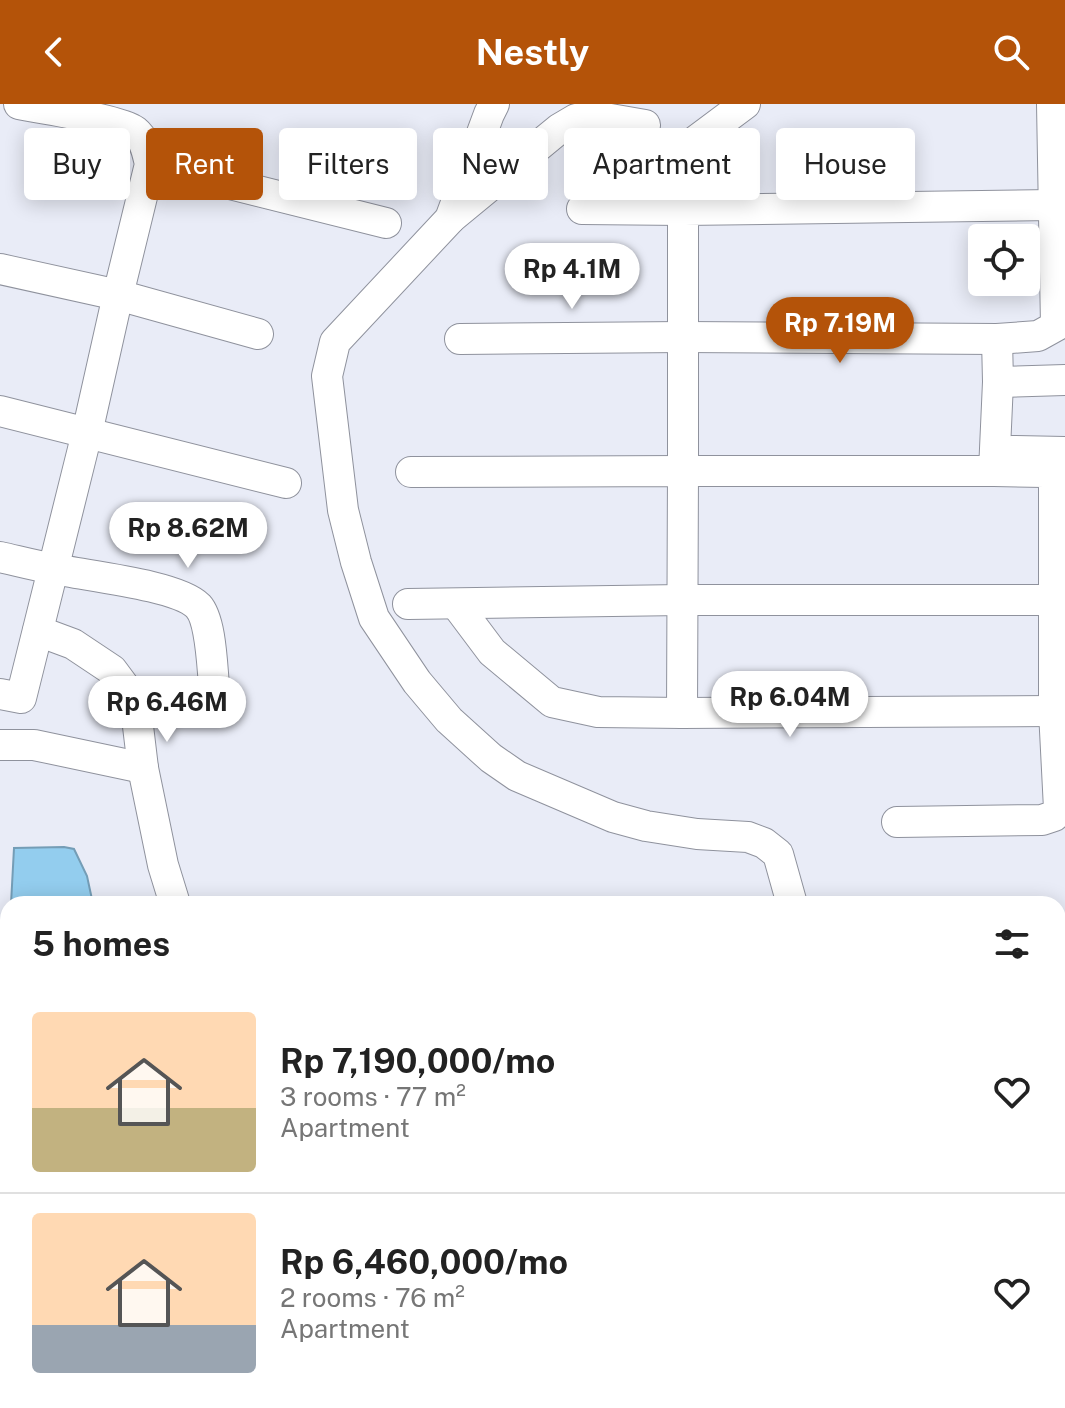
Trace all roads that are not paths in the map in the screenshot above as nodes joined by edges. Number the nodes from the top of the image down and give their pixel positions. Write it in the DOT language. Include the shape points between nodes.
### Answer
graph roads {
  1 [pos="19,104"];
  2 [pos="494,104"];
  3 [pos="745,104"];
  4 [pos="1052,104"];
  5 [pos="645,125"];
  6 [pos="146,148"];
  7 [pos="146,180"];
  8 [pos="263,192"];
  9 [pos="1053,205"];
  10 [pos="582,209"];
  11 [pos="683,210"];
  12 [pos="450,219"];
  13 [pos="386,223"];
  14 [pos="0,269"];
  15 [pos="118,295"];
  16 [pos="258,334"];
  17 [pos="683,337"];
  18 [pos="460,339"];
  19 [pos="997,339"];
  20 [pos="1065,380"];
  21 [pos="998,382"];
  22 [pos="0,411"];
  23 [pos="87,433"];
  24 [pos="1065,452"];
  25 [pos="994,461"];
  26 [pos="683,471"];
  27 [pos="411,472"];
  28 [pos="286,483"];
  29 [pos="0,557"];
  30 [pos="54,569"];
  31 [pos="682,600"];
  32 [pos="1055,600"];
  33 [pos="408,604"];
  34 [pos="456,604"];
  35 [pos="38,631"];
  36 [pos="214,685"];
  37 [pos="0,694"];
  38 [pos="1054,711"];
  39 [pos="682,713"];
  40 [pos="0,745"];
  41 [pos="143,768"];
  42 [pos="897,822"];
  43 [pos="173,896"];
  44 [pos="790,896"];
  1 -- 6 [label="street" via="111,122 134,130"];
  2 -- 12 [label="street"];
  3 -- 11 [label="street" via="686,148"];
  4 -- 9 [label="street"];
  5 -- 12 [label="street" via="593,116 576,119"];
  7 -- 15 [label="street"];
  8 -- 13 [label="street"];
  9 -- 11 [label="street"];
  9 -- 19 [label="street" via="1056,326 1038,336"];
  10 -- 11 [label="street"];
  11 -- 17 [label="street"];
  12 -- 44 [label="street" via="335,342 327,376 343,510 374,618 449,720 517,776 646,826 764,843 778,854"];
  14 -- 15 [label="street"];
  15 -- 16 [label="street"];
  15 -- 23 [label="street"];
  17 -- 18 [label="street"];
  17 -- 19 [label="street"];
  17 -- 26 [label="street"];
  19 -- 21 [label="street"];
  20 -- 21 [label="street"];
  21 -- 25 [label="street"];
  22 -- 23 [label="street"];
  23 -- 28 [label="street"];
  23 -- 30 [label="street"];
  24 -- 25 [label="street"];
  25 -- 26 [label="street"];
  25 -- 32 [label="street" via="1054,477"];
  26 -- 27 [label="street"];
  26 -- 31 [label="street"];
  29 -- 30 [label="street"];
  30 -- 35 [label="street"];
  30 -- 36 [label="street" via="160,589 199,607 206,622"];
  31 -- 32 [label="street"];
  31 -- 34 [label="street"];
  31 -- 39 [label="street"];
  32 -- 38 [label="street"];
  33 -- 34 [label="street"];
  34 -- 39 [label="street" via="492,652 552,702 598,712"];
  35 -- 37 [label="street" via="21,698"];
  35 -- 41 [label="street" via="73,644 112,670 135,701"];
  38 -- 39 [label="street"];
  38 -- 42 [label="street" via="1059,809 1054,816"];
  40 -- 41 [label="street" via="34,745"];
  41 -- 43 [label="street"];
}
